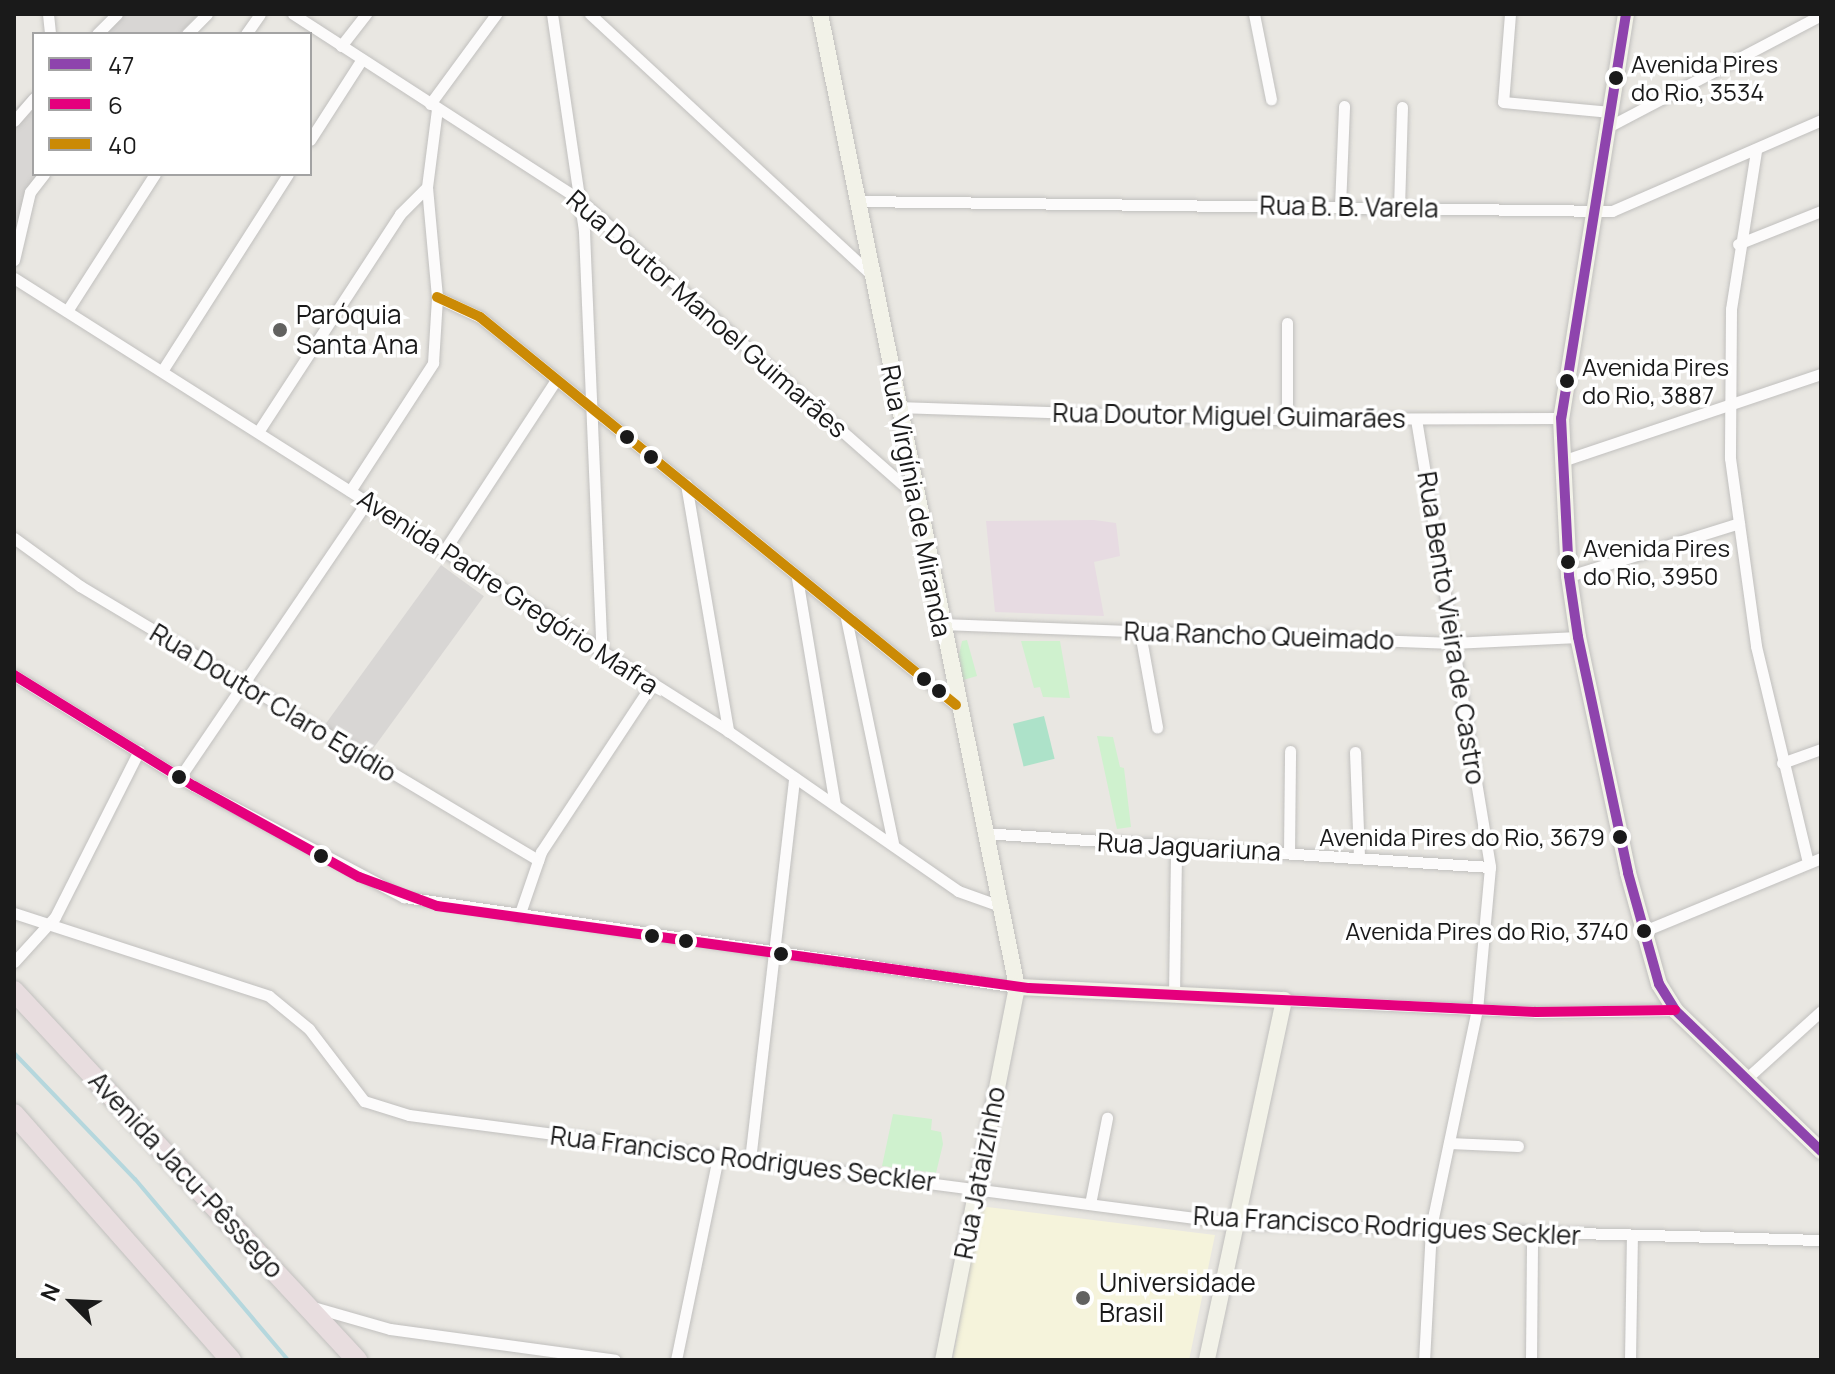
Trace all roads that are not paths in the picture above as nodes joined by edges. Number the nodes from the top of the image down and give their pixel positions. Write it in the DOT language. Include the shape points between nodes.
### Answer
graph roads {
  1 [pos="117,14"];
  2 [pos="207,14"];
  3 [pos="260,14"];
  4 [pos="293,14"];
  5 [pos="366,14"];
  6 [pos="496,14"];
  7 [pos="552,14"];
  8 [pos="590,14"];
  9 [pos="820,14"];
  10 [pos="1254,14"];
  11 [pos="1510,14"];
  12 [pos="1626,14"];
  13 [pos="1821,15"];
  14 [pos="99,32"];
  15 [pos="189,32"];
  16 [pos="247,32"];
  17 [pos="341,46"];
  18 [pos="362,59"];
  19 [pos="1271,99"];
  20 [pos="32,100"];
  21 [pos="1344,106"];
  22 [pos="434,107"];
  23 [pos="1402,107"];
  24 [pos="1609,119"];
  25 [pos="1821,120"];
  26 [pos="14,121"];
  27 [pos="312,137"];
  28 [pos="1756,151"];
  29 [pos="42,176"];
  30 [pos="154,176"];
  31 [pos="287,176"];
  32 [pos="427,187"];
  33 [pos="580,200"];
  34 [pos="857,201"];
  35 [pos="1340,207"];
  36 [pos="1399,208"];
  37 [pos="1593,211"];
  38 [pos="1821,211"];
  39 [pos="1738,244"];
  40 [pos="14,260"];
  41 [pos="871,274"];
  42 [pos="14,278"];
  43 [pos="437,297"];
  44 [pos="67,311"];
  45 [pos="1287,323"];
  46 [pos="162,371"];
  47 [pos="1821,374"];
  48 [pos="556,380"];
  49 [pos="1728,403"];
  50 [pos="897,407"];
  51 [pos="595,410"];
  52 [pos="1561,418"];
  53 [pos="1287,419"];
  54 [pos="1416,419"];
  55 [pos="258,432"];
  56 [pos="1562,461"];
  57 [pos="686,484"];
  58 [pos="350,491"];
  59 [pos="913,494"];
  60 [pos="367,502"];
  61 [pos="1739,523"];
  62 [pos="14,538"];
  63 [pos="444,551"];
  64 [pos="1569,576"];
  65 [pos="797,578"];
  66 [pos="846,618"];
  67 [pos="941,624"];
  68 [pos="1140,633"];
  69 [pos="1578,637"];
  70 [pos="1452,643"];
  71 [pos="602,654"];
  72 [pos="14,675"];
  73 [pos="651,685"];
  74 [pos="244,686"];
  75 [pos="956,705"];
  76 [pos="1157,727"];
  77 [pos="728,731"];
  78 [pos="1821,749"];
  79 [pos="139,751"];
  80 [pos="1290,751"];
  81 [pos="1355,752"];
  82 [pos="1782,763"];
  83 [pos="180,777"];
  84 [pos="794,778"];
  85 [pos="835,804"];
  86 [pos="983,833"];
  87 [pos="893,843"];
  88 [pos="1176,847"];
  89 [pos="1289,853"];
  90 [pos="1359,858"];
  91 [pos="1821,858"];
  92 [pos="538,860"];
  93 [pos="1808,863"];
  94 [pos="1490,867"];
  95 [pos="1000,906"];
  96 [pos="14,913"];
  97 [pos="519,916"];
  98 [pos="47,927"];
  99 [pos="1644,931"];
  100 [pos="776,949"];
  101 [pos="14,962"];
  102 [pos="1017,987"];
  103 [pos="14,991"];
  104 [pos="1174,996"];
  105 [pos="1284,1000"];
  106 [pos="1477,1009"];
  107 [pos="1675,1010"];
  108 [pos="1821,1011"];
  109 [pos="1746,1079"];
  110 [pos="14,1114"];
  111 [pos="1107,1118"];
  112 [pos="1449,1143"];
  113 [pos="1518,1146"];
  114 [pos="1821,1151"];
  115 [pos="718,1157"];
  116 [pos="750,1160"];
  117 [pos="976,1190"];
  118 [pos="1090,1204"];
  119 [pos="1233,1223"];
  120 [pos="1431,1228"];
  121 [pos="1532,1233"];
  122 [pos="1632,1237"];
  123 [pos="1821,1240"];
  124 [pos="304,1303"];
  125 [pos="231,1360"];
  126 [pos="357,1360"];
  127 [pos="615,1360"];
  128 [pos="676,1360"];
  129 [pos="943,1360"];
  130 [pos="1207,1360"];
  131 [pos="1424,1360"];
  132 [pos="1531,1360"];
  133 [pos="1630,1360"];
  1 -- 14 [label="street"];
  2 -- 15 [label="street"];
  3 -- 16 [label="street"];
  4 -- 17 [label="street, Rua Doutor Manoel Guimarães"];
  5 -- 17 [label="street"];
  6 -- 22 [label="street"];
  7 -- 33 [label="street"];
  8 -- 41 [label="street"];
  9 -- 34 [label="street, Rua Virgínia de Miranda"];
  10 -- 19 [label="street"];
  11 -- 24 [label="street" via="1503,102"];
  12 -- 24 [label="street"];
  13 -- 24 [label="street"];
  17 -- 18 [label="street, Rua Doutor Manoel Guimarães"];
  18 -- 22 [label="street, Rua Doutor Manoel Guimarães"];
  18 -- 27 [label="street"];
  20 -- 26 [label="street"];
  21 -- 35 [label="street"];
  22 -- 32 [label="street"];
  22 -- 33 [label="street, Rua Doutor Manoel Guimarães"];
  23 -- 36 [label="street"];
  24 -- 37 [label="street"];
  25 -- 28 [label="street, Rua B. B. Varela"];
  28 -- 37 [label="street, Rua B. B. Varela" via="1624,208"];
  28 -- 39 [label="street"];
  29 -- 40 [label="street" via="30,192"];
  30 -- 44 [label="street"];
  31 -- 46 [label="street"];
  32 -- 43 [label="street"];
  32 -- 55 [label="street" via="400,214"];
  33 -- 51 [label="street"];
  33 -- 59 [label="street, Rua Doutor Manoel Guimarães"];
  34 -- 35 [label="street, Rua B. B. Varela"];
  34 -- 41 [label="street, Rua Virgínia de Miranda"];
  35 -- 36 [label="street, Rua B. B. Varela"];
  36 -- 37 [label="street, Rua B. B. Varela"];
  37 -- 52 [label="street"];
  38 -- 39 [label="street"];
  39 -- 49 [label="street"];
  41 -- 50 [label="street, Rua Virgínia de Miranda"];
  42 -- 44 [label="street, Avenida Padre Gregório Mafra"];
  43 -- 48 [label="street" via="469,308"];
  43 -- 58 [label="street" via="431,369"];
  44 -- 46 [label="street, Avenida Padre Gregório Mafra"];
  45 -- 53 [label="street"];
  46 -- 55 [label="street, Avenida Padre Gregório Mafra"];
  47 -- 49 [label="street"];
  48 -- 51 [label="street"];
  48 -- 63 [label="street"];
  49 -- 56 [label="street"];
  49 -- 61 [label="street"];
  50 -- 53 [label="street, Rua Doutor Miguel Guimarães"];
  50 -- 59 [label="street, Rua Virgínia de Miranda"];
  51 -- 57 [label="street"];
  51 -- 71 [label="street"];
  52 -- 54 [label="street, Rua Doutor Miguel Guimarães"];
  52 -- 56 [label="street"];
  53 -- 54 [label="street, Rua Doutor Miguel Guimarães"];
  54 -- 70 [label="street, Rua Bento Vieira de Castro"];
  55 -- 58 [label="street, Avenida Padre Gregório Mafra"];
  56 -- 64 [label="street"];
  57 -- 65 [label="street"];
  57 -- 77 [label="street"];
  58 -- 60 [label="street, Avenida Padre Gregório Mafra"];
  59 -- 67 [label="street, Rua Virgínia de Miranda"];
  60 -- 63 [label="street, Avenida Padre Gregório Mafra"];
  60 -- 74 [label="street"];
  61 -- 64 [label="street"];
  61 -- 82 [label="street" via="1756,646"];
  62 -- 74 [label="street, Rua Doutor Claro Egídio" via="80,586"];
  63 -- 71 [label="street, Avenida Padre Gregório Mafra"];
  64 -- 69 [label="street"];
  65 -- 66 [label="street"];
  65 -- 85 [label="street"];
  66 -- 75 [label="street"];
  66 -- 87 [label="street"];
  67 -- 68 [label="street, Rua Rancho Queimado"];
  67 -- 75 [label="street, Rua Virgínia de Miranda"];
  68 -- 70 [label="street, Rua Rancho Queimado"];
  68 -- 76 [label="street"];
  69 -- 70 [label="street, Rua Rancho Queimado"];
  69 -- 99 [label="street"];
  70 -- 94 [label="street, Rua Bento Vieira de Castro"];
  71 -- 73 [label="street, Avenida Padre Gregório Mafra"];
  72 -- 79 [label="street"];
  73 -- 77 [label="street, Avenida Padre Gregório Mafra"];
  73 -- 92 [label="street"];
  74 -- 83 [label="street"];
  74 -- 92 [label="street, Rua Doutor Claro Egídio"];
  75 -- 86 [label="street, Rua Virgínia de Miranda"];
  77 -- 84 [label="street, Avenida Padre Gregório Mafra"];
  78 -- 82 [label="street"];
  79 -- 83 [label="street"];
  79 -- 98 [label="street"];
  80 -- 89 [label="street"];
  81 -- 90 [label="street"];
  82 -- 93 [label="street"];
  83 -- 97 [label="street" via="378,888 437,906"];
  84 -- 85 [label="street, Avenida Padre Gregório Mafra"];
  84 -- 100 [label="street"];
  85 -- 87 [label="street, Avenida Padre Gregório Mafra"];
  86 -- 88 [label="street, Rua Jaguariuna"];
  86 -- 95 [label="street, Rua Virgínia de Miranda"];
  87 -- 95 [label="street, Avenida Padre Gregório Mafra" via="958,891"];
  88 -- 89 [label="street, Rua Jaguariuna"];
  88 -- 104 [label="street"];
  89 -- 90 [label="street, Rua Jaguariuna"];
  90 -- 94 [label="street, Rua Jaguariuna"];
  91 -- 93 [label="street"];
  92 -- 97 [label="street"];
  93 -- 99 [label="street"];
  94 -- 106 [label="street, Rua Bento Vieira de Castro"];
  95 -- 102 [label="street, Rua Virgínia de Miranda"];
  96 -- 98 [label="street, Rua Francisco Rodrigues Seckler"];
  97 -- 100 [label="street"];
  98 -- 101 [label="street"];
  98 -- 115 [label="street, Rua Francisco Rodrigues Seckler" via="269,996 309,1029 364,1101 409,1115"];
  99 -- 107 [label="street" via="1659,984"];
  100 -- 102 [label="street"];
  100 -- 116 [label="street"];
  102 -- 104 [label="street"];
  102 -- 117 [label="street, Rua Jataizinho"];
  103 -- 124 [label="highway, Avenida Jacu-Pêssego"];
  104 -- 105 [label="street"];
  105 -- 106 [label="street"];
  105 -- 119 [label="street"];
  106 -- 107 [label="street"];
  106 -- 112 [label="street, Rua Bento Vieira de Castro"];
  107 -- 109 [label="street"];
  108 -- 109 [label="street"];
  109 -- 114 [label="street"];
  110 -- 125 [label="highway"];
  111 -- 118 [label="street"];
  112 -- 113 [label="street"];
  112 -- 120 [label="street, Rua Bento Vieira de Castro"];
  115 -- 116 [label="street, Rua Francisco Rodrigues Seckler"];
  115 -- 128 [label="street"];
  116 -- 117 [label="street, Rua Francisco Rodrigues Seckler"];
  117 -- 118 [label="street, Rua Francisco Rodrigues Seckler"];
  117 -- 129 [label="street, Rua Jataizinho"];
  118 -- 119 [label="street, Rua Francisco Rodrigues Seckler"];
  119 -- 120 [label="street, Rua Francisco Rodrigues Seckler"];
  119 -- 130 [label="street"];
  120 -- 121 [label="street, Rua Francisco Rodrigues Seckler"];
  120 -- 131 [label="street, Rua Bento Vieira de Castro"];
  121 -- 122 [label="street, Rua Francisco Rodrigues Seckler"];
  121 -- 132 [label="street"];
  122 -- 123 [label="street, Rua Francisco Rodrigues Seckler"];
  122 -- 133 [label="street"];
  124 -- 126 [label="highway, Avenida Jacu-Pêssego"];
  124 -- 127 [label="street" via="390,1329"];
}
